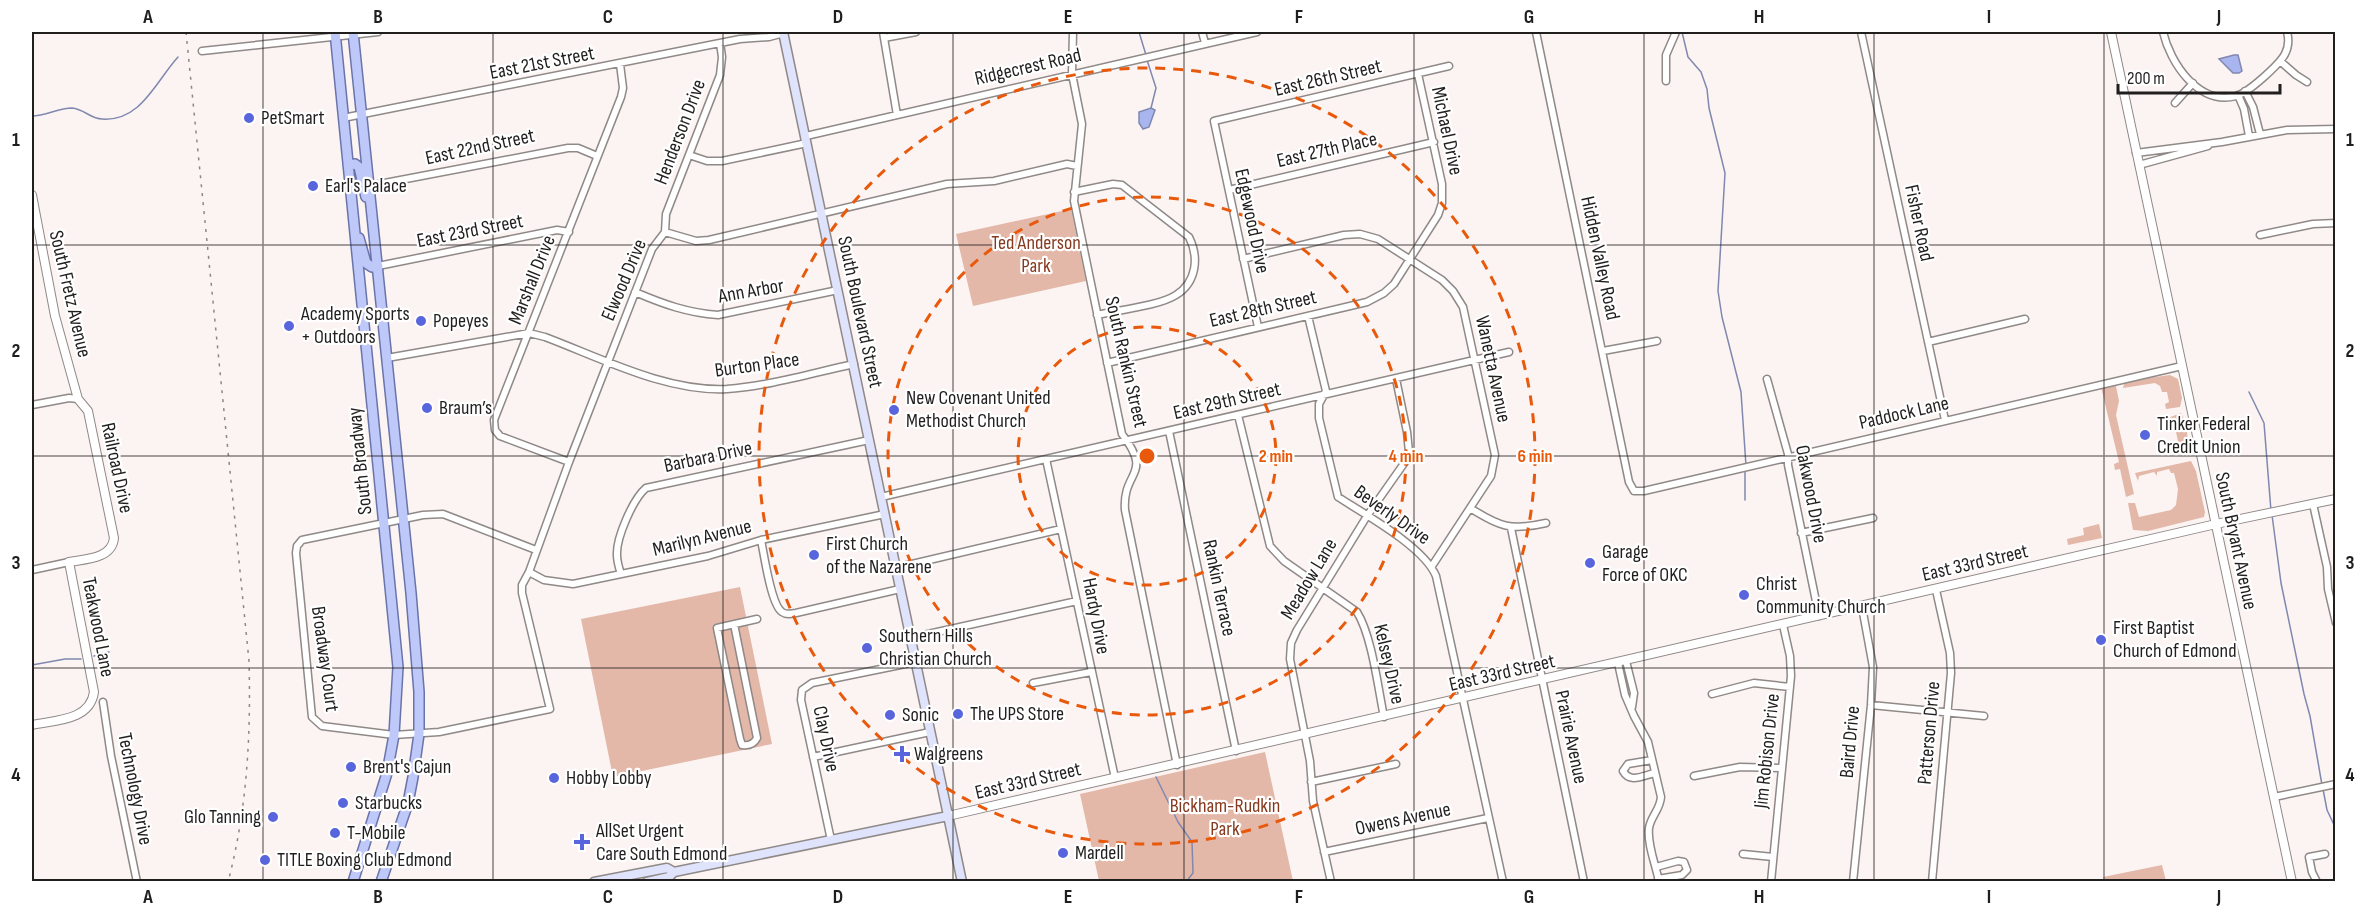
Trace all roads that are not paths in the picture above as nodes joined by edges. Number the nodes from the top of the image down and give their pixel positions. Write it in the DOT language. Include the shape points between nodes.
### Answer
graph roads {
  1 [pos="378,32"];
  2 [pos="783,32"];
  3 [pos="916,32"];
  4 [pos="1073,32"];
  5 [pos="1202,32"];
  6 [pos="1257,32"];
  7 [pos="1536,32"];
  8 [pos="1676,32"];
  9 [pos="1861,32"];
  10 [pos="2110,32"];
  11 [pos="2163,32"];
  12 [pos="2287,32"];
  13 [pos="335,34"];
  14 [pos="353,34"];
  15 [pos="883,35"];
  16 [pos="720,43"];
  17 [pos="1205,44"];
  18 [pos="202,51"];
  19 [pos="2280,61"];
  20 [pos="620,64"];
  21 [pos="1449,66"];
  22 [pos="1072,74"];
  23 [pos="1418,74"];
  24 [pos="1666,81"];
  25 [pos="2307,81"];
  26 [pos="2193,83"];
  27 [pos="2245,91"];
  28 [pos="2238,95"];
  29 [pos="2175,102"];
  30 [pos="362,114"];
  31 [pos="897,115"];
  32 [pos="343,118"];
  33 [pos="1214,121"];
  34 [pos="2336,129"];
  35 [pos="2260,134"];
  36 [pos="2249,136"];
  37 [pos="807,140"];
  38 [pos="1434,142"];
  39 [pos="2222,142"];
  40 [pos="2136,153"];
  41 [pos="689,155"];
  42 [pos="597,156"];
  43 [pos="348,165"];
  44 [pos="2139,165"];
  45 [pos="1077,166"];
  46 [pos="369,186"];
  47 [pos="1228,190"];
  48 [pos="1074,192"];
  49 [pos="32,195"];
  50 [pos="823,214"];
  51 [pos="372,216"];
  52 [pos="2336,223"];
  53 [pos="354,224"];
  54 [pos="569,232"];
  55 [pos="665,232"];
  56 [pos="2260,235"];
  57 [pos="1243,259"];
  58 [pos="1409,259"];
  59 [pos="378,266"];
  60 [pos="838,290"];
  61 [pos="635,292"];
  62 [pos="1097,315"];
  63 [pos="1308,316"];
  64 [pos="2025,319"];
  65 [pos="1258,327"];
  66 [pos="529,333"];
  67 [pos="1657,341"];
  68 [pos="1928,342"];
  69 [pos="1603,351"];
  70 [pos="1509,352"];
  71 [pos="387,358"];
  72 [pos="368,360"];
  73 [pos="1475,360"];
  74 [pos="608,361"];
  75 [pos="1107,363"];
  76 [pos="854,364"];
  77 [pos="2182,366"];
  78 [pos="1396,379"];
  79 [pos="1767,379"];
  80 [pos="1322,396"];
  81 [pos="78,399"];
  82 [pos="32,405"];
  83 [pos="1238,415"];
  84 [pos="1945,420"];
  85 [pos="1169,431"];
  86 [pos="869,440"];
  87 [pos="1127,441"];
  88 [pos="1788,457"];
  89 [pos="1046,459"];
  90 [pos="569,462"];
  91 [pos="1634,490"];
  92 [pos="881,497"];
  93 [pos="2336,499"];
  94 [pos="2313,504"];
  95 [pos="1470,508"];
  96 [pos="885,514"];
  97 [pos="1367,516"];
  98 [pos="1873,518"];
  99 [pos="404,519"];
  100 [pos="385,522"];
  101 [pos="1545,523"];
  102 [pos="2216,525"];
  103 [pos="1511,528"];
  104 [pos="1061,530"];
  105 [pos="1801,533"];
  106 [pos="761,540"];
  107 [pos="536,550"];
  108 [pos="69,562"];
  109 [pos="1432,566"];
  110 [pos="895,567"];
  111 [pos="32,570"];
  112 [pos="529,572"];
  113 [pos="621,574"];
  114 [pos="1323,587"];
  115 [pos="900,589"];
  116 [pos="1936,590"];
  117 [pos="1077,601"];
  118 [pos="1862,607"];
  119 [pos="1819,616"];
  120 [pos="757,620"];
  121 [pos="2336,623"];
  122 [pos="734,624"];
  123 [pos="1783,625"];
  124 [pos="910,638"];
  125 [pos="915,662"];
  126 [pos="1622,662"];
  127 [pos="1091,672"];
  128 [pos="1542,681"];
  129 [pos="1033,683"];
  130 [pos="1790,687"];
  131 [pos="1633,690"];
  132 [pos="1624,692"];
  133 [pos="1712,694"];
  134 [pos="1462,699"];
  135 [pos="103,702"];
  136 [pos="1871,705"];
  137 [pos="1632,707"];
  138 [pos="550,709"];
  139 [pos="1948,713"];
  140 [pos="1984,716"];
  141 [pos="1384,717"];
  142 [pos="32,725"];
  143 [pos="930,732"];
  144 [pos="419,734"];
  145 [pos="394,735"];
  146 [pos="1305,736"];
  147 [pos="1236,751"];
  148 [pos="813,757"];
  149 [pos="1652,760"];
  150 [pos="1396,764"];
  151 [pos="1177,765"];
  152 [pos="1782,768"];
  153 [pos="1655,773"];
  154 [pos="1694,776"];
  155 [pos="1115,778"];
  156 [pos="1311,782"];
  157 [pos="2336,784"];
  158 [pos="2274,797"];
  159 [pos="948,816"];
  160 [pos="1488,818"];
  161 [pos="831,840"];
  162 [pos="1324,852"];
  163 [pos="1743,854"];
  164 [pos="2325,854"];
  165 [pos="1773,857"];
  166 [pos="1656,867"];
  167 [pos="674,872"];
  168 [pos="1659,880"];
  169 [pos="137,882"];
  170 [pos="353,882"];
  171 [pos="381,882"];
  172 [pos="594,882"];
  173 [pos="647,882"];
  174 [pos="962,882"];
  175 [pos="1330,882"];
  176 [pos="1503,882"];
  177 [pos="1584,882"];
  178 [pos="1771,882"];
  179 [pos="1853,882"];
  180 [pos="1932,882"];
  181 [pos="2292,882"];
  182 [pos="2318,882"];
  1 -- 14 [label="street"];
  2 -- 16 [label="street, East 21st Street"];
  2 -- 37 [label="main road, South Boulevard Street"];
  3 -- 15 [label="street"];
  4 -- 22 [label="street, South Rankin Street"];
  5 -- 17 [label="street"];
  6 -- 17 [label="street, Ridgecrest Road"];
  7 -- 69 [label="street, Hidden Valley Road"];
  8 -- 24 [label="street" via="1666,55"];
  9 -- 68 [label="street, Fisher Road"];
  10 -- 40 [label="street, South Bryant Avenue"];
  11 -- 26 [label="street" via="2172,58"];
  12 -- 19 [label="street" via="2288,44"];
  13 -- 14 [label="street"];
  13 -- 18 [label="street"];
  13 -- 32 [label="main road, South Broadway"];
  14 -- 30 [label="main road, South Broadway"];
  15 -- 31 [label="street"];
  16 -- 20 [label="street, East 21st Street"];
  16 -- 41 [label="street, Henderson Drive" via="720,75"];
  17 -- 22 [label="street, Ridgecrest Road"];
  19 -- 25 [label="street"];
  19 -- 27 [label="street"];
  20 -- 30 [label="street, East 21st Street"];
  20 -- 42 [label="street, Marshall Drive" via="621,97"];
  21 -- 23 [label="street, East 26th Street"];
  22 -- 31 [label="street, Ridgecrest Road"];
  22 -- 45 [label="street, South Rankin Street" via="1082,124"];
  23 -- 33 [label="street, East 26th Street"];
  23 -- 38 [label="street, Michael Drive"];
  26 -- 28 [label="street" via="2211,94"];
  26 -- 29 [label="street"];
  27 -- 28 [label="street"];
  27 -- 35 [label="street"];
  28 -- 36 [label="street"];
  30 -- 32 [label="street, East 21st Street"];
  30 -- 46 [label="main road, South Broadway"];
  31 -- 37 [label="street, Ridgecrest Road"];
  32 -- 43 [label="main road, South Broadway"];
  33 -- 47 [label="street, Edgewood Drive"];
  34 -- 35 [label="street"];
  35 -- 36 [label="street"];
  36 -- 39 [label="street"];
  37 -- 41 [label="street, Ridgecrest Road" via="722,161"];
  37 -- 50 [label="main road, South Boulevard Street"];
  38 -- 47 [label="street, East 27th Place"];
  38 -- 58 [label="street, Michael Drive" via="1442,203"];
  39 -- 40 [label="street"];
  39 -- 44 [label="street"];
  40 -- 44 [label="street, South Bryant Avenue"];
  41 -- 55 [label="street, Henderson Drive" via="666,214"];
  42 -- 46 [label="street, East 22nd Street" via="567,147"];
  42 -- 54 [label="street, Marshall Drive"];
  43 -- 51 [label="main road" via="359,167"];
  43 -- 53 [label="main road, South Broadway"];
  44 -- 77 [label="street, South Bryant Avenue"];
  45 -- 48 [label="street, South Rankin Street"];
  45 -- 50 [label="street, Elwood Drive" via="1067,164 994,181 947,184"];
  46 -- 51 [label="main road, South Broadway"];
  47 -- 57 [label="street, Edgewood Drive"];
  48 -- 62 [label="street, South Rankin Street"];
  48 -- 62 [label="street" via="1122,185 1188,237 1195,249 1194,272 1176,295"];
  49 -- 81 [label="street, South Fretz Avenue" via="55,316"];
  50 -- 55 [label="street, Elwood Drive" via="709,240 696,241"];
  50 -- 60 [label="main road, South Boulevard Street"];
  51 -- 59 [label="main road, South Broadway"];
  52 -- 56 [label="street"];
  53 -- 59 [label="main road" via="366,263"];
  53 -- 72 [label="main road, South Broadway"];
  54 -- 59 [label="street, East 23rd Street" via="557,231"];
  54 -- 66 [label="street, Marshall Drive"];
  55 -- 61 [label="street, Elwood Drive" via="652,249"];
  57 -- 58 [label="street, Wanetta Avenue" via="1354,233 1378,239"];
  57 -- 65 [label="street, Edgewood Drive"];
  58 -- 63 [label="street, East 28th Street" via="1394,284 1376,298"];
  58 -- 73 [label="street, Wanetta Avenue" via="1442,280 1458,298"];
  59 -- 71 [label="main road, South Broadway"];
  60 -- 61 [label="street, Ann Arbor" via="718,315 673,308"];
  60 -- 76 [label="main road, South Boulevard Street"];
  61 -- 74 [label="street, Elwood Drive"];
  62 -- 75 [label="street, South Rankin Street"];
  63 -- 65 [label="street, East 28th Street"];
  63 -- 80 [label="street, Beverly Drive" via="1326,391"];
  64 -- 68 [label="street"];
  65 -- 75 [label="street, East 28th Street"];
  66 -- 71 [label="street, Burton Place"];
  66 -- 74 [label="street, Burton Place"];
  66 -- 90 [label="street, Marshall Drive" via="494,420 495,430 500,436"];
  67 -- 69 [label="street"];
  68 -- 84 [label="street, Fisher Road"];
  69 -- 91 [label="street, Hidden Valley Road" via="1629,482"];
  70 -- 73 [label="street, East 29th Street"];
  71 -- 72 [label="main road"];
  71 -- 99 [label="main road, South Broadway"];
  72 -- 100 [label="main road, South Broadway"];
  73 -- 78 [label="street, East 29th Street"];
  73 -- 95 [label="street, Wanetta Avenue" via="1495,455 1491,476"];
  74 -- 76 [label="street, Burton Place" via="685,386 726,389"];
  74 -- 90 [label="street, Elwood Drive"];
  75 -- 87 [label="street, South Rankin Street" via="1122,434"];
  76 -- 86 [label="main road, South Boulevard Street"];
  77 -- 84 [label="street, Paddock Lane"];
  77 -- 102 [label="street, South Bryant Avenue"];
  78 -- 80 [label="street, East 29th Street"];
  78 -- 97 [label="street, Meadow Lane" via="1409,452"];
  79 -- 88 [label="street, Oakwood Drive"];
  80 -- 83 [label="street, East 29th Street"];
  80 -- 97 [label="street, Beverly Drive" via="1319,418 1334,487 1338,497"];
  81 -- 82 [label="street"];
  81 -- 108 [label="street, Railroad Drive" via="88,411 114,534 112,547 104,554"];
  83 -- 85 [label="street, East 29th Street"];
  83 -- 114 [label="street, Kelsey Drive" via="1270,546 1284,561"];
  84 -- 88 [label="street, Paddock Lane"];
  85 -- 87 [label="street, East 29th Street"];
  85 -- 147 [label="street, Rankin Terrace"];
  86 -- 92 [label="main road, South Boulevard Street"];
  86 -- 113 [label="street, Barbara Drive" via="646,488 639,494 620,536 616,556"];
  87 -- 89 [label="street, East 29th Street"];
  87 -- 151 [label="street, South Rankin Street" via="1137,463 1124,495 1125,510"];
  88 -- 91 [label="street, Paddock Lane" via="1644,491"];
  88 -- 105 [label="street, Oakwood Drive"];
  89 -- 92 [label="street, East 29th Street"];
  89 -- 104 [label="street, Hardy Drive"];
  90 -- 107 [label="street, Elwood Drive"];
  92 -- 96 [label="main road, South Boulevard Street"];
  93 -- 94 [label="street, East 33rd Street"];
  94 -- 102 [label="street, East 33rd Street"];
  94 -- 121 [label="street"];
  95 -- 103 [label="street"];
  95 -- 109 [label="street, Wanetta Avenue"];
  96 -- 106 [label="street, Marilyn Avenue"];
  96 -- 110 [label="main road, South Boulevard Street"];
  97 -- 109 [label="street, Beverly Drive"];
  97 -- 114 [label="street, Meadow Lane"];
  98 -- 105 [label="street"];
  99 -- 100 [label="street, Broadway Court"];
  99 -- 107 [label="street" via="443,514"];
  99 -- 144 [label="main road, South Broadway" via="418,665"];
  100 -- 145 [label="main road, South Broadway" via="398,667"];
  100 -- 145 [label="street, Broadway Court" via="306,538 297,546 296,554 312,717 322,726"];
  101 -- 103 [label="street"];
  102 -- 116 [label="street, East 33rd Street"];
  102 -- 158 [label="street, South Bryant Avenue"];
  103 -- 128 [label="street, Prairie Avenue"];
  104 -- 110 [label="street"];
  104 -- 117 [label="street, Hardy Drive"];
  105 -- 119 [label="street, Oakwood Drive"];
  106 -- 113 [label="street, Marilyn Avenue" via="708,556"];
  106 -- 115 [label="street" via="774,599 785,614"];
  107 -- 112 [label="street, Elwood Drive"];
  108 -- 111 [label="street"];
  108 -- 142 [label="street, Teakwood Lane" via="93,698 80,714"];
  109 -- 134 [label="street, Beverly Drive"];
  110 -- 115 [label="main road, South Boulevard Street"];
  112 -- 113 [label="street, Marilyn Avenue" via="562,584"];
  112 -- 138 [label="street, Elwood Drive" via="522,593"];
  114 -- 141 [label="street, Kelsey Drive" via="1363,621"];
  114 -- 146 [label="street, Meadow Lane" via="1291,643 1290,659"];
  115 -- 124 [label="main road, South Boulevard Street"];
  116 -- 118 [label="street, East 33rd Street"];
  116 -- 139 [label="street, Patterson Drive" via="1951,663"];
  117 -- 124 [label="street"];
  117 -- 127 [label="street, Hardy Drive"];
  118 -- 119 [label="street, East 33rd Street"];
  118 -- 136 [label="street, Baird Drive" via="1873,667"];
  119 -- 123 [label="street, East 33rd Street"];
  120 -- 122 [label="street"];
  122 -- 122 [label="street" via="717,628 740,739 748,745 757,738"];
  123 -- 126 [label="street, East 33rd Street"];
  123 -- 130 [label="street, Jim Robison Drive" via="1790,656"];
  124 -- 125 [label="main road, South Boulevard Street"];
  125 -- 143 [label="main road, South Boulevard Street"];
  125 -- 148 [label="street, Clay Drive" via="805,687 801,696"];
  126 -- 128 [label="street, East 33rd Street"];
  126 -- 131 [label="street"];
  126 -- 132 [label="street"];
  127 -- 129 [label="street"];
  127 -- 155 [label="street, Hardy Drive"];
  128 -- 134 [label="street, East 33rd Street"];
  128 -- 177 [label="street, Prairie Avenue"];
  130 -- 133 [label="street" via="1754,683"];
  130 -- 152 [label="street, Jim Robison Drive"];
  131 -- 132 [label="street"];
  131 -- 137 [label="street"];
  132 -- 137 [label="street"];
  134 -- 141 [label="street, East 33rd Street"];
  134 -- 160 [label="street, Beverly Drive"];
  135 -- 169 [label="street, Technology Drive"];
  136 -- 139 [label="street"];
  136 -- 179 [label="street, Baird Drive"];
  137 -- 149 [label="street"];
  138 -- 144 [label="street, Broadway Court"];
  139 -- 140 [label="street"];
  139 -- 180 [label="street, Patterson Drive"];
  141 -- 146 [label="street, East 33rd Street"];
  143 -- 148 [label="street"];
  143 -- 159 [label="main road, South Boulevard Street"];
  144 -- 145 [label="street, Broadway Court"];
  144 -- 171 [label="main road, South Broadway" via="408,803"];
  145 -- 170 [label="main road, South Broadway" via="381,796"];
  146 -- 147 [label="street, East 33rd Street"];
  146 -- 156 [label="street, Meadow Lane"];
  147 -- 151 [label="street, East 33rd Street"];
  148 -- 161 [label="street, Clay Drive"];
  149 -- 153 [label="street"];
  149 -- 153 [label="street" via="1628,764 1623,771 1632,779"];
  150 -- 156 [label="street"];
  151 -- 155 [label="street, East 33rd Street"];
  152 -- 154 [label="street" via="1740,767"];
  152 -- 165 [label="street, Jim Robison Drive"];
  153 -- 166 [label="street" via="1660,805 1649,834"];
  155 -- 159 [label="street, East 33rd Street"];
  156 -- 162 [label="street, Meadow Lane"];
  157 -- 158 [label="street"];
  158 -- 181 [label="street, South Bryant Avenue"];
  159 -- 161 [label="main road, East 33rd Street"];
  159 -- 174 [label="main road, South Boulevard Street"];
  160 -- 162 [label="street, Owens Avenue"];
  160 -- 176 [label="street, Beverly Drive"];
  161 -- 167 [label="main road, East 33rd Street"];
  162 -- 175 [label="street, Meadow Lane"];
  163 -- 165 [label="street"];
  164 -- 182 [label="street" via="2309,857"];
  165 -- 178 [label="street, Jim Robison Drive"];
  166 -- 168 [label="street"];
  166 -- 168 [label="street" via="1678,861 1687,866 1682,875"];
  167 -- 172 [label="main road, East 33rd Street" via="667,868"];
  167 -- 173 [label="main road, East 33rd Street"];
}
